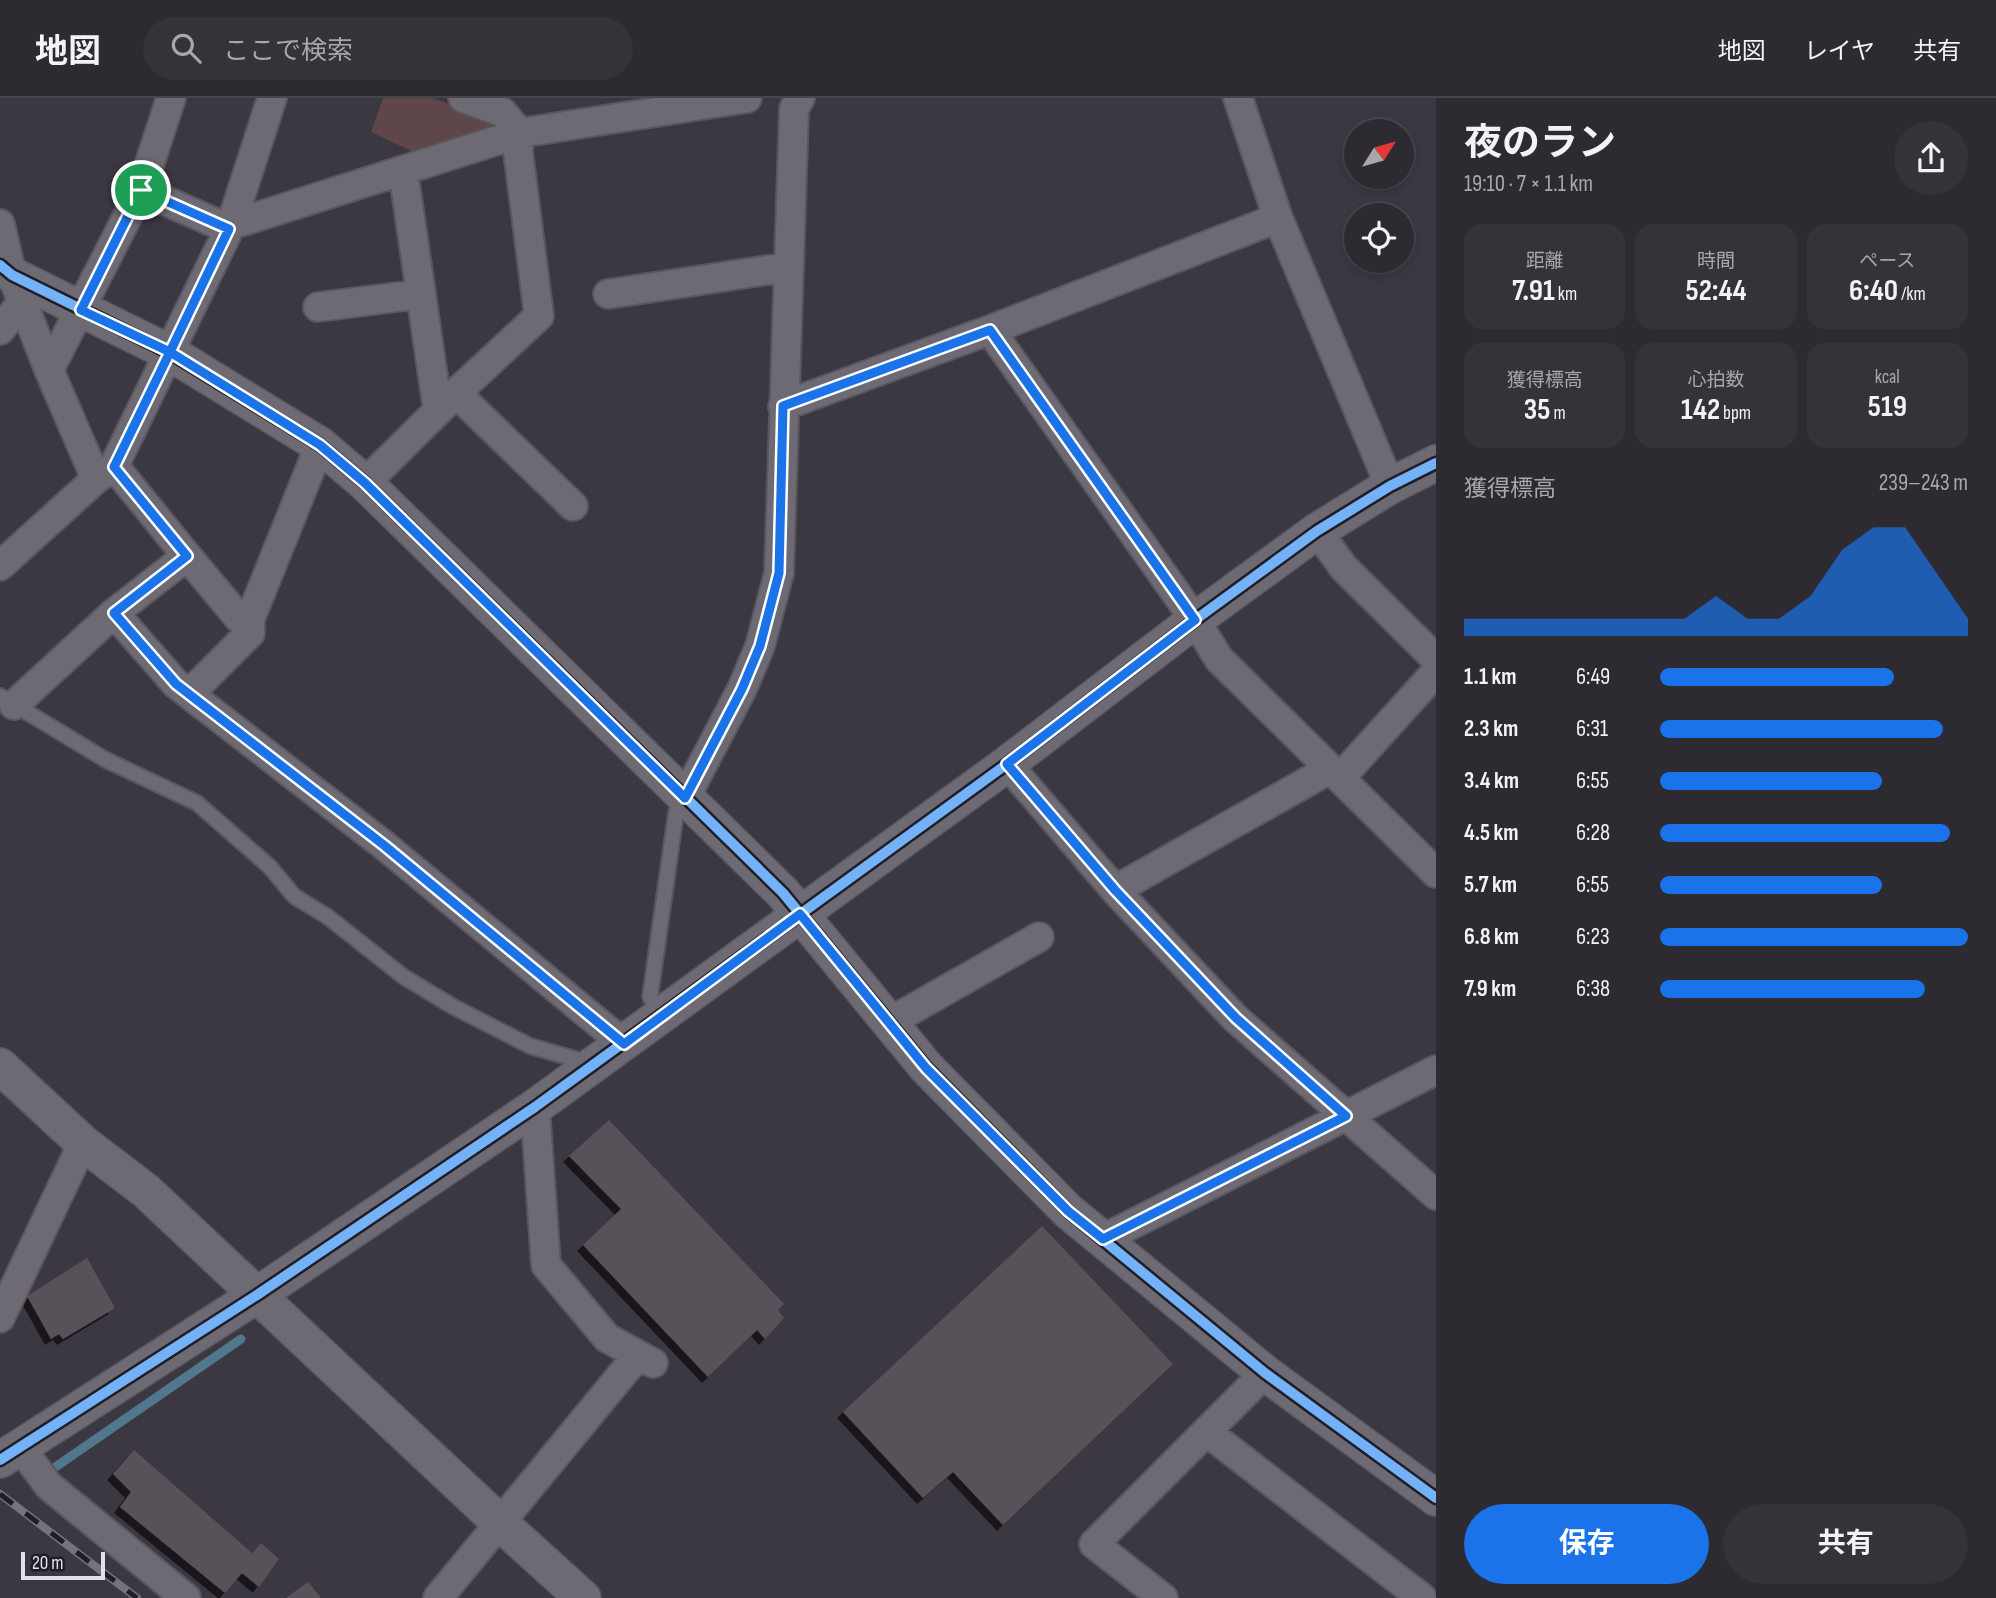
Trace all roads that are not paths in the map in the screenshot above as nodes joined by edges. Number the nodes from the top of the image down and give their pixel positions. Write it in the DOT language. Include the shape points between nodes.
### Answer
graph roads {
  1 [pos="171,98"];
  2 [pos="272,98"];
  3 [pos="463,98"];
  4 [pos="798,98"];
  5 [pos="1238,98"];
  6 [pos="738,99"];
  7 [pos="622,107"];
  8 [pos="520,133"];
  9 [pos="403,170"];
  10 [pos="141,190"];
  11 [pos="1278,218"];
  12 [pos="0,224"];
  13 [pos="230,227"];
  14 [pos="788,267"];
  15 [pos="12,280"];
  16 [pos="421,294"];
  17 [pos="608,294"];
  18 [pos="318,307"];
  19 [pos="81,310"];
  20 [pos="0,330"];
  21 [pos="990,330"];
  22 [pos="170,352"];
  23 [pos="50,370"];
  24 [pos="447,402"];
  25 [pos="783,406"];
  26 [pos="320,445"];
  27 [pos="105,473"];
  28 [pos="1420,477"];
  29 [pos="365,483"];
  30 [pos="573,506"];
  31 [pos="1317,531"];
  32 [pos="187,556"];
  33 [pos="0,566"];
  34 [pos="114,613"];
  35 [pos="250,619"];
  36 [pos="1195,620"];
  37 [pos="1436,659"];
  38 [pos="1436,672"];
  39 [pos="189,694"];
  40 [pos="7,701"];
  41 [pos="1007,764"];
  42 [pos="1335,773"];
  43 [pos="685,798"];
  44 [pos="1436,873"];
  45 [pos="1115,890"];
  46 [pos="800,914"];
  47 [pos="1039,937"];
  48 [pos="662,1016"];
  49 [pos="888,1023"];
  50 [pos="624,1044"];
  51 [pos="593,1064"];
  52 [pos="0,1066"];
  53 [pos="1436,1070"];
  54 [pos="535,1107"];
  55 [pos="1346,1116"];
  56 [pos="83,1143"];
  57 [pos="1436,1195"];
  58 [pos="1103,1239"];
  59 [pos="257,1294"];
  60 [pos="0,1318"];
  61 [pos="1265,1373"];
  62 [pos="1207,1432"];
  63 [pos="6,1455"];
  64 [pos="1436,1498"];
  65 [pos="499,1522"];
  66 [pos="186,1598"];
  67 [pos="438,1598"];
  68 [pos="583,1598"];
  69 [pos="1163,1598"];
  70 [pos="1422,1598"];
  1 -- 10 [label="street"];
  2 -- 13 [label="street"];
  3 -- 8 [label="street" via="502,112"];
  4 -- 14 [label="street"];
  5 -- 11 [label="street"];
  6 -- 7 [label="street"];
  7 -- 8 [label="street"];
  8 -- 9 [label="street"];
  8 -- 24 [label="street" via="539,316"];
  9 -- 13 [label="street"];
  9 -- 16 [label="street"];
  10 -- 13 [label="street"];
  10 -- 19 [label="street"];
  11 -- 21 [label="street"];
  11 -- 28 [label="street"];
  12 -- 15 [label="street"];
  13 -- 22 [label="street"];
  14 -- 17 [label="street"];
  14 -- 25 [label="street"];
  15 -- 19 [label="street"];
  15 -- 20 [label="street"];
  15 -- 23 [label="street"];
  16 -- 18 [label="street"];
  16 -- 24 [label="street"];
  19 -- 22 [label="street"];
  19 -- 23 [label="street"];
  21 -- 25 [label="street"];
  21 -- 36 [label="street"];
  22 -- 26 [label="street"];
  22 -- 27 [label="street"];
  23 -- 27 [label="street"];
  24 -- 29 [label="street"];
  24 -- 30 [label="street"];
  25 -- 43 [label="street" via="779,573 760,646"];
  26 -- 29 [label="street"];
  26 -- 35 [label="street"];
  27 -- 32 [label="street"];
  27 -- 33 [label="street"];
  28 -- 31 [label="street"];
  29 -- 43 [label="street"];
  31 -- 36 [label="street"];
  31 -- 37 [label="street" via="1344,568"];
  32 -- 34 [label="street"];
  32 -- 35 [label="street" via="238,617"];
  34 -- 39 [label="street"];
  34 -- 40 [label="street"];
  35 -- 39 [label="street" via="250,633"];
  36 -- 41 [label="street"];
  36 -- 42 [label="street" via="1219,659"];
  38 -- 42 [label="street"];
  39 -- 50 [label="street" via="385,846"];
  40 -- 51 [label="lane" via="106,760 197,803 271,867 293,896 328,917 404,977 530,1046"];
  41 -- 45 [label="street"];
  41 -- 46 [label="street"];
  42 -- 44 [label="street"];
  42 -- 45 [label="street"];
  43 -- 46 [label="street"];
  43 -- 48 [label="lane" via="676,813 650,997"];
  45 -- 55 [label="street" via="1236,1018"];
  46 -- 48 [label="street"];
  46 -- 49 [label="street"];
  47 -- 49 [label="street"];
  48 -- 50 [label="street"];
  49 -- 58 [label="street" via="926,1068 1068,1211"];
  50 -- 51 [label="street"];
  51 -- 54 [label="street"];
  52 -- 56 [label="street"];
  53 -- 55 [label="street"];
  54 -- 59 [label="street"];
  54 -- 65 [label="street" via="546,1265 607,1338 647,1360"];
  55 -- 57 [label="street"];
  55 -- 58 [label="street"];
  56 -- 59 [label="street" via="146,1191"];
  56 -- 60 [label="street"];
  58 -- 61 [label="street"];
  59 -- 63 [label="street"];
  59 -- 65 [label="street"];
  61 -- 62 [label="street"];
  61 -- 64 [label="street"];
  62 -- 69 [label="street" via="1094,1544"];
  62 -- 70 [label="street"];
  63 -- 66 [label="street"];
  65 -- 67 [label="street"];
  65 -- 68 [label="street"];
}
